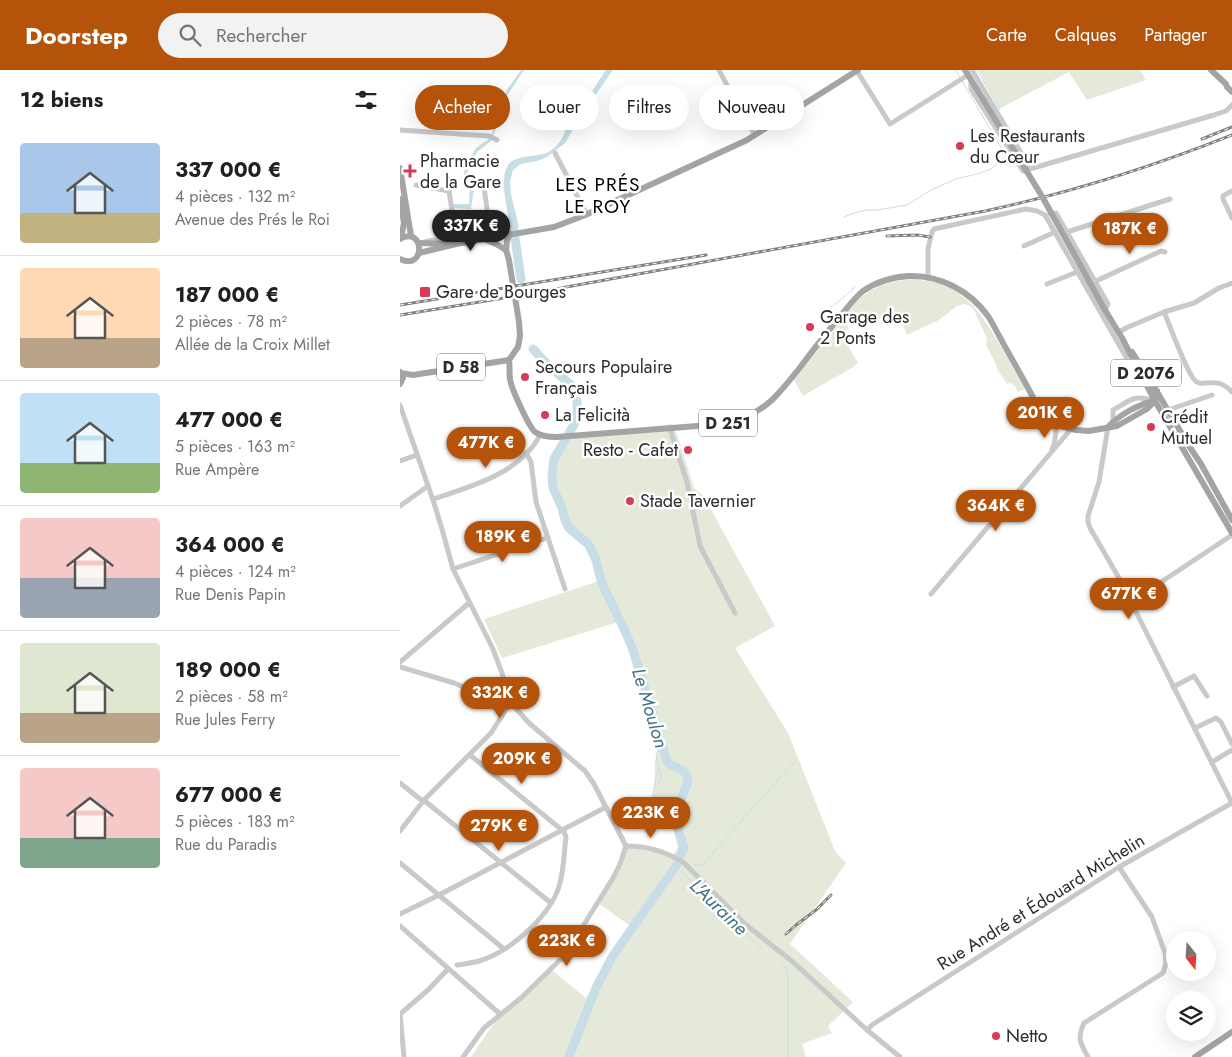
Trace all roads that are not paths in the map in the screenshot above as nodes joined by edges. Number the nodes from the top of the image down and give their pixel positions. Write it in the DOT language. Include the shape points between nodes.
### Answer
graph roads {
  1 [pos="719,70"];
  2 [pos="857,70"];
  3 [pos="1211,70"];
  4 [pos="969,73"];
  5 [pos="1229,85"];
  6 [pos="1232,92"];
  7 [pos="1232,105"];
  8 [pos="400,130"];
  9 [pos="755,135"];
  10 [pos="494,138"];
  11 [pos="555,153"];
  12 [pos="400,168"];
  13 [pos="1030,168"];
  14 [pos="483,180"];
  15 [pos="410,186"];
  16 [pos="1232,191"];
  17 [pos="400,199"];
  18 [pos="1170,199"];
  19 [pos="587,215"];
  20 [pos="1045,215"];
  21 [pos="1232,218"];
  22 [pos="1055,232"];
  23 [pos="1068,232"];
  24 [pos="510,234"];
  25 [pos="411,236"];
  26 [pos="493,237"];
  27 [pos="401,238"];
  28 [pos="483,239"];
  29 [pos="420,243"];
  30 [pos="457,244"];
  31 [pos="446,245"];
  32 [pos="1024,246"];
  33 [pos="506,247"];
  34 [pos="1165,252"];
  35 [pos="419,253"];
  36 [pos="400,258"];
  37 [pos="1077,272"];
  38 [pos="928,278"];
  39 [pos="1096,281"];
  40 [pos="1232,283"];
  41 [pos="1047,284"];
  42 [pos="1105,310"];
  43 [pos="1164,312"];
  44 [pos="1121,335"];
  45 [pos="1132,359"];
  46 [pos="509,360"];
  47 [pos="1126,366"];
  48 [pos="401,377"];
  49 [pos="1145,383"];
  50 [pos="1157,391"];
  51 [pos="1232,392"];
  52 [pos="1212,395"];
  53 [pos="1155,401"];
  54 [pos="400,405"];
  55 [pos="1168,410"];
  56 [pos="1058,425"];
  57 [pos="1108,427"];
  58 [pos="670,429"];
  59 [pos="1074,430"];
  60 [pos="540,434"];
  61 [pos="526,453"];
  62 [pos="417,455"];
  63 [pos="1047,458"];
  64 [pos="400,461"];
  65 [pos="1201,464"];
  66 [pos="428,486"];
  67 [pos="433,499"];
  68 [pos="400,506"];
  69 [pos="1226,510"];
  70 [pos="1232,520"];
  71 [pos="1231,536"];
  72 [pos="547,538"];
  73 [pos="453,569"];
  74 [pos="565,589"];
  75 [pos="930,594"];
  76 [pos="469,602"];
  77 [pos="1131,602"];
  78 [pos="735,614"];
  79 [pos="400,662"];
  80 [pos="400,667"];
  81 [pos="505,685"];
  82 [pos="1174,687"];
  83 [pos="1208,696"];
  84 [pos="489,697"];
  85 [pos="502,699"];
  86 [pos="509,700"];
  87 [pos="504,707"];
  88 [pos="519,712"];
  89 [pos="1195,728"];
  90 [pos="1232,744"];
  91 [pos="1232,750"];
  92 [pos="470,755"];
  93 [pos="1212,762"];
  94 [pos="400,783"];
  95 [pos="424,800"];
  96 [pos="1232,803"];
  97 [pos="606,807"];
  98 [pos="400,830"];
  99 [pos="562,830"];
  100 [pos="626,846"];
  101 [pos="501,862"];
  102 [pos="400,864"];
  103 [pos="1119,867"];
  104 [pos="439,896"];
  105 [pos="551,903"];
  106 [pos="400,914"];
  107 [pos="400,926"];
  108 [pos="504,949"];
  109 [pos="457,965"];
  110 [pos="448,968"];
  111 [pos="400,1014"];
  112 [pos="500,1014"];
  113 [pos="867,1030"];
  114 [pos="1232,1032"];
  115 [pos="404,1057"];
  116 [pos="464,1057"];
  117 [pos="900,1057"];
  118 [pos="1088,1057"];
  119 [pos="1195,1057"];
  1 -- 9 [label="street"];
  2 -- 4 [label="street" via="890,124"];
  2 -- 9 [label="main road"];
  3 -- 5 [label="main road"];
  4 -- 13 [label="street"];
  4 -- 13 [label="street" via="971,89 1023,171"];
  4 -- 42 [label="main road, D 2076, bridge"];
  5 -- 6 [label="main road" via="1227,87"];
  7 -- 13 [label="street" via="1214,115"];
  8 -- 10 [label="street"];
  9 -- 19 [label="main road"];
  11 -- 19 [label="street"];
  12 -- 15 [label="main road"];
  14 -- 26 [label="street"];
  15 -- 25 [label="main road"];
  15 -- 30 [label="street" via="449,191"];
  16 -- 21 [label="street" via="1223,196"];
  17 -- 27 [label="main road" via="404,223"];
  18 -- 23 [label="street"];
  19 -- 24 [label="main road" via="554,227"];
  20 -- 22 [label="street"];
  20 -- 23 [label="street" via="1056,213"];
  20 -- 38 [label="street" via="1026,209 935,228 929,246"];
  22 -- 32 [label="street"];
  22 -- 37 [label="street"];
  23 -- 39 [label="street"];
  24 -- 26 [label="main road"];
  24 -- 33 [label="main road"];
  25 -- 27 [label="main road"];
  25 -- 29 [label="main road"];
  26 -- 28 [label="main road"];
  26 -- 33 [label="main road"];
  28 -- 30 [label="main road"];
  28 -- 33 [label="main road"];
  29 -- 31 [label="main road"];
  29 -- 35 [label="main road"];
  30 -- 31 [label="main road"];
  31 -- 35 [label="main road"];
  33 -- 46 [label="main road, D 58" via="520,331 518,347"];
  34 -- 39 [label="street"];
  35 -- 36 [label="main road" via="412,260"];
  37 -- 41 [label="street"];
  37 -- 47 [label="street" via="1126,357"];
  38 -- 56 [label="main road, D 251" via="954,286 978,304 992,323 1037,405"];
  38 -- 58 [label="main road, D 251" via="893,278 864,291 779,393 758,410 723,424"];
  39 -- 42 [label="street" via="1108,304"];
  40 -- 43 [label="street" via="1194,303"];
  42 -- 44 [label="main road, D 2076"];
  43 -- 44 [label="street" via="1128,327"];
  43 -- 51 [label="street" via="1194,381 1199,384 1218,382"];
  44 -- 45 [label="main road, D 2076"];
  44 -- 50 [label="main road, D 2076"];
  45 -- 47 [label="street"];
  45 -- 49 [label="main road, D 2076"];
  46 -- 48 [label="main road, D 58"];
  46 -- 60 [label="main road" via="512,389 529,426"];
  47 -- 49 [label="street" via="1127,377"];
  49 -- 53 [label="main road, D 2076"];
  50 -- 53 [label="main road, D 2076"];
  50 -- 55 [label="main road, D 2076"];
  52 -- 55 [label="street"];
  53 -- 57 [label="main road, D 251" via="1143,404"];
  53 -- 57 [label="main road, D 251" via="1147,410 1117,426"];
  53 -- 65 [label="main road, D 2076" via="1164,409 1184,446"];
  53 -- 69 [label="main road, D 2076" via="1186,454"];
  54 -- 62 [label="street"];
  55 -- 65 [label="main road, D 2076"];
  56 -- 59 [label="main road, D 251"];
  56 -- 63 [label="street" via="1054,445"];
  57 -- 59 [label="main road, D 251"];
  57 -- 77 [label="street" via="1099,482 1088,522"];
  58 -- 60 [label="main road, D 251" via="557,437"];
  58 -- 78 [label="street" via="687,482 700,546"];
  59 -- 63 [label="street"];
  60 -- 61 [label="street"];
  61 -- 67 [label="street" via="499,474"];
  61 -- 72 [label="street" via="531,462 536,502"];
  62 -- 64 [label="street"];
  62 -- 66 [label="street"];
  63 -- 75 [label="street"];
  65 -- 69 [label="main road, D 2076"];
  66 -- 67 [label="street"];
  66 -- 68 [label="street"];
  67 -- 73 [label="street"];
  69 -- 70 [label="main road, D 2076"];
  69 -- 71 [label="main road, D 2076"];
  71 -- 77 [label="street"];
  72 -- 73 [label="street"];
  72 -- 74 [label="street"];
  73 -- 76 [label="street"];
  76 -- 79 [label="street"];
  76 -- 81 [label="street" via="493,649"];
  77 -- 82 [label="street"];
  80 -- 84 [label="street"];
  81 -- 85 [label="street"];
  81 -- 86 [label="street"];
  82 -- 83 [label="street" via="1194,676"];
  82 -- 89 [label="street"];
  84 -- 85 [label="street"];
  84 -- 87 [label="street"];
  85 -- 86 [label="street"];
  85 -- 87 [label="street" via="499,702"];
  86 -- 87 [label="street" via="510,705"];
  86 -- 88 [label="street"];
  87 -- 88 [label="street"];
  87 -- 92 [label="street" via="491,733"];
  88 -- 97 [label="street" via="586,771"];
  89 -- 90 [label="street" via="1216,718"];
  89 -- 93 [label="street"];
  91 -- 93 [label="street"];
  92 -- 95 [label="street"];
  92 -- 99 [label="street"];
  93 -- 96 [label="street"];
  94 -- 95 [label="street"];
  95 -- 98 [label="street"];
  95 -- 101 [label="street"];
  96 -- 103 [label="street, Rue André et Édouard Michelin"];
  97 -- 99 [label="street"];
  97 -- 100 [label="street"];
  99 -- 101 [label="street"];
  99 -- 105 [label="street" via="566,837 562,871"];
  100 -- 112 [label="street" via="613,878 565,955"];
  100 -- 113 [label="street" via="664,852 684,863 745,924 793,962"];
  101 -- 104 [label="street"];
  101 -- 105 [label="street"];
  102 -- 104 [label="street"];
  103 -- 113 [label="street, Rue André et Édouard Michelin"];
  103 -- 118 [label="street" via="1152,917 1166,963 1163,973 1084,1023 1079,1033 1081,1046"];
  104 -- 106 [label="street"];
  104 -- 108 [label="street"];
  105 -- 108 [label="street" via="538,921"];
  107 -- 110 [label="street"];
  108 -- 109 [label="street" via="480,961"];
  110 -- 111 [label="street"];
  110 -- 112 [label="street"];
  111 -- 115 [label="street"];
  112 -- 116 [label="street" via="484,1028"];
  113 -- 117 [label="street"];
  114 -- 119 [label="main road"];
}
